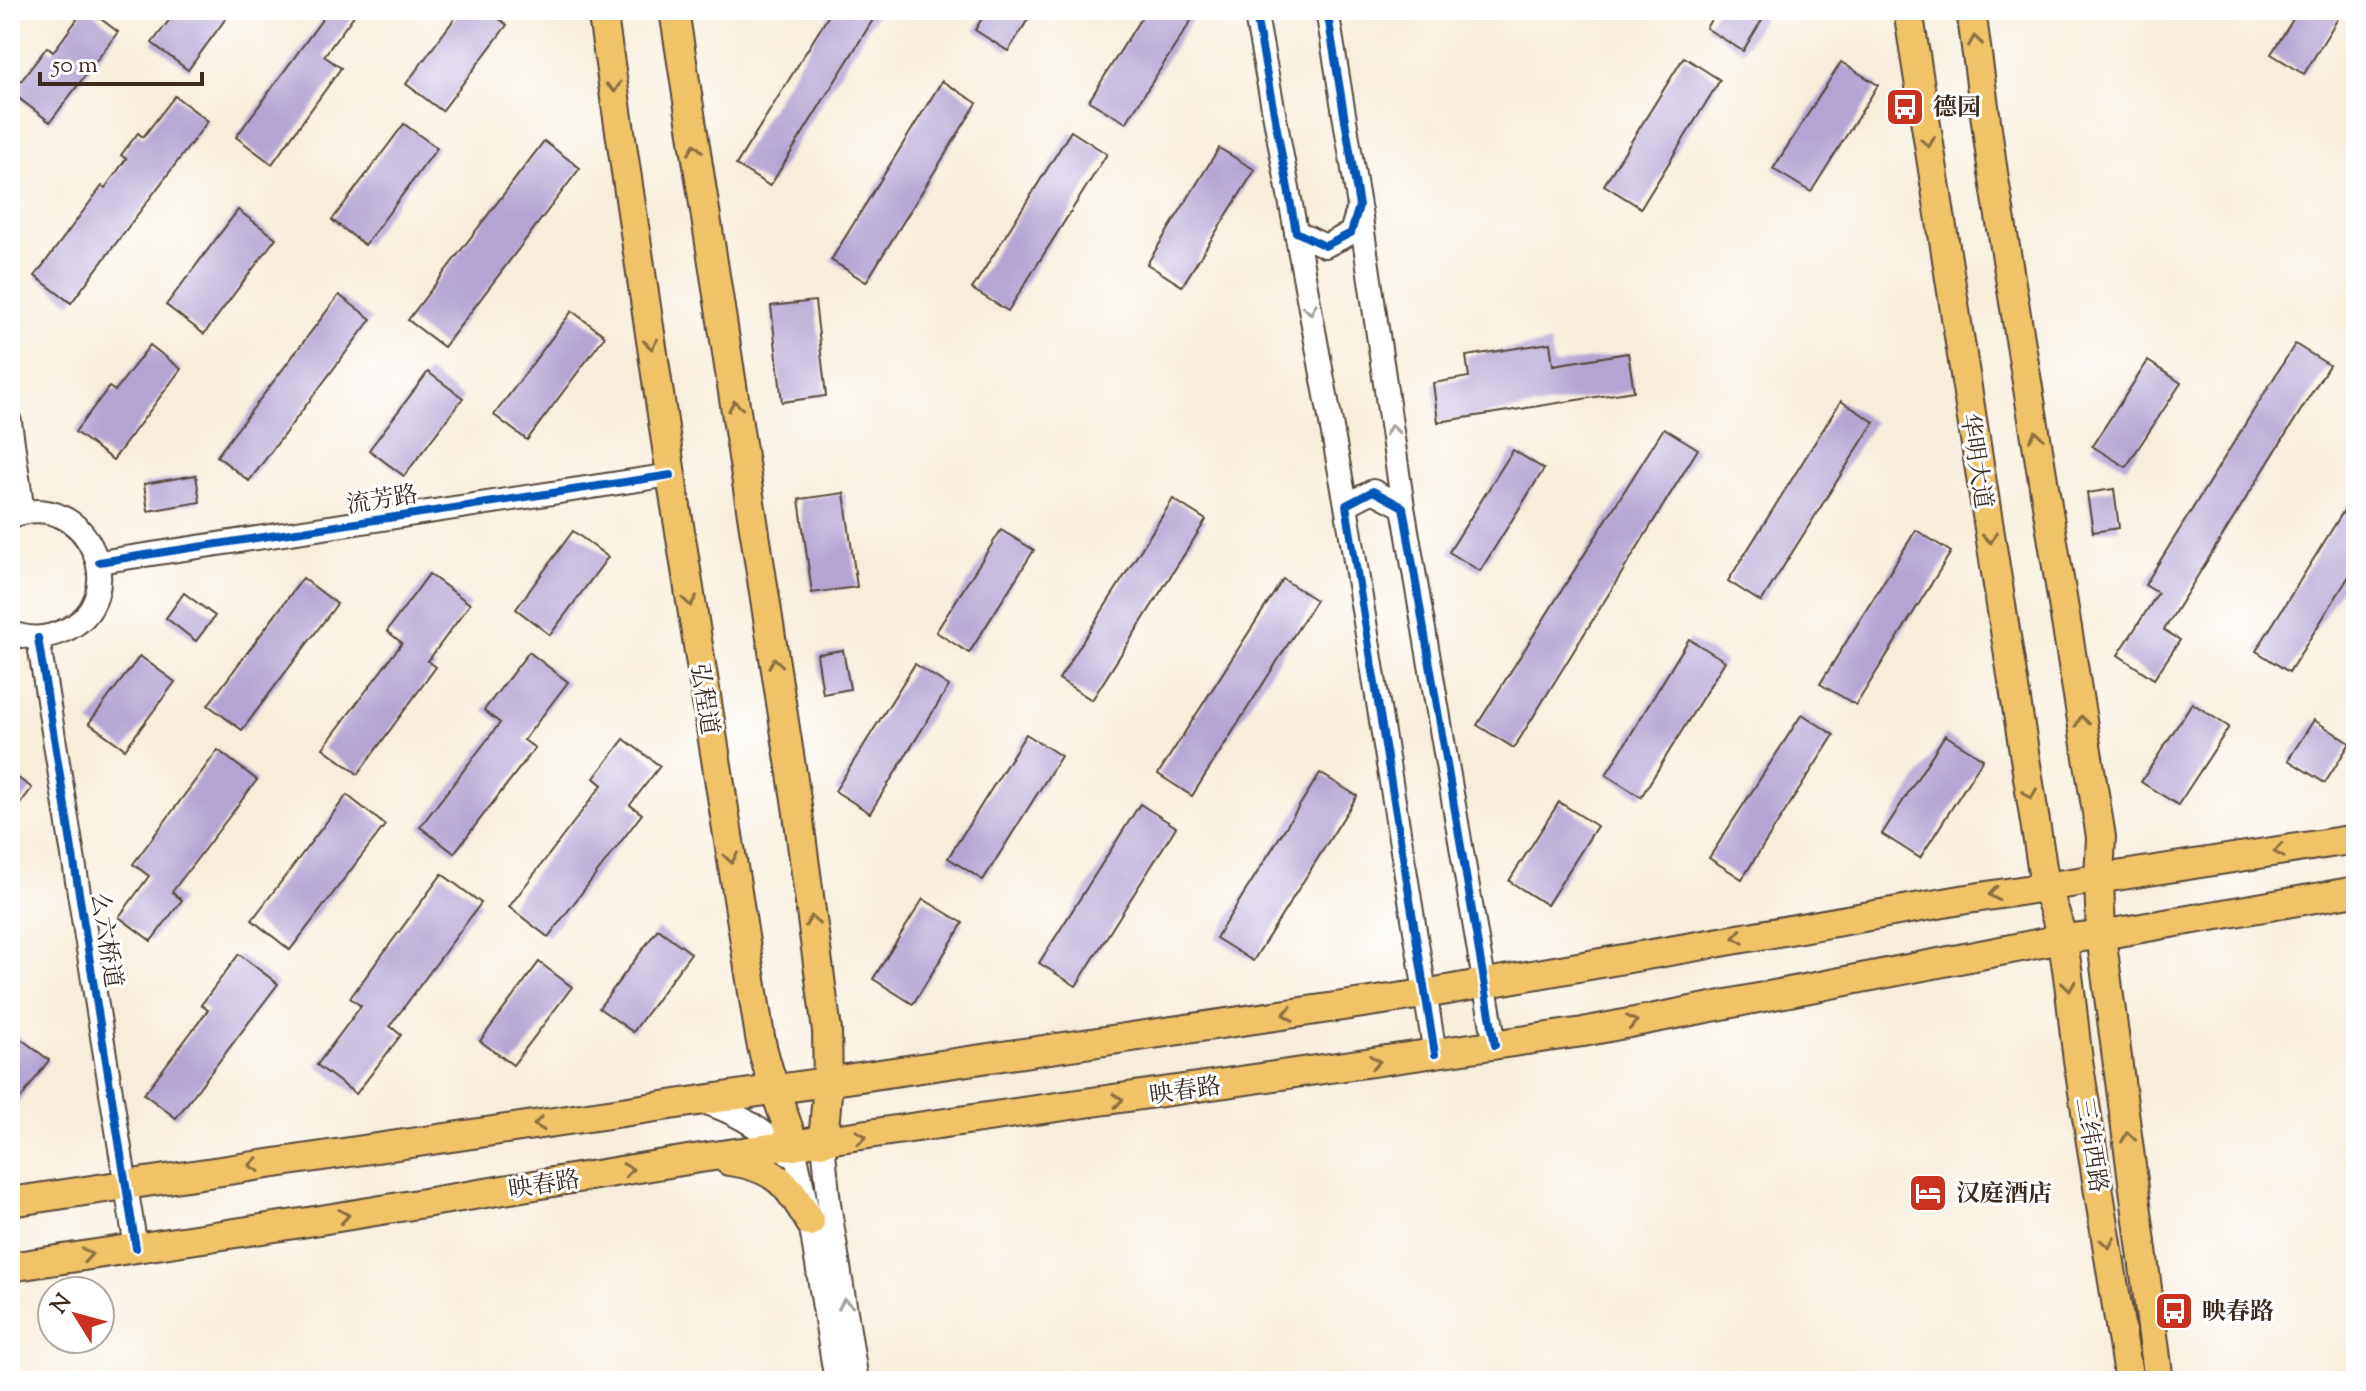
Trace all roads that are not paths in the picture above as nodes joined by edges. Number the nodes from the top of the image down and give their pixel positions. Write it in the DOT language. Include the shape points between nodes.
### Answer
graph roads {
  1 [pos="602,10"];
  2 [pos="674,10"];
  3 [pos="1255,10"];
  4 [pos="1327,10"];
  5 [pos="1908,10"];
  6 [pos="1971,10"];
  7 [pos="1359,206"];
  8 [pos="1296,232"];
  9 [pos="10,422"];
  10 [pos="671,475"];
  11 [pos="1346,505"];
  12 [pos="1403,507"];
  13 [pos="17,514"];
  14 [pos="99,562"];
  15 [pos="10,632"];
  16 [pos="38,638"];
  17 [pos="2356,839"];
  18 [pos="2099,879"];
  19 [pos="2356,891"];
  20 [pos="2050,898"];
  21 [pos="2101,922"];
  22 [pos="2062,939"];
  23 [pos="1483,984"];
  24 [pos="1424,994"];
  25 [pos="822,998"];
  26 [pos="756,1013"];
  27 [pos="1495,1045"];
  28 [pos="1435,1054"];
  29 [pos="828,1082"];
  30 [pos="700,1101"];
  31 [pos="784,1126"];
  32 [pos="823,1142"];
  33 [pos="700,1158"];
  34 [pos="126,1183"];
  35 [pos="10,1202"];
  36 [pos="821,1220"];
  37 [pos="136,1248"];
  38 [pos="10,1267"];
  39 [pos="836,1381"];
  40 [pos="857,1381"];
  41 [pos="2129,1381"];
  42 [pos="2159,1381"];
  1 -- 10 [label="main road, 弘程道, one-way"];
  25 -- 2 [label="main road, 弘程道, one-way"];
  3 -- 8 [label="street"];
  4 -- 7 [label="street"];
  5 -- 20 [label="main road, 华明大道, one-way"];
  18 -- 6 [label="main road, one-way" via="2101,837"];
  7 -- 8 [label="street" via="1351,233 1325,246"];
  12 -- 7 [label="street, one-way"];
  8 -- 11 [label="street, one-way"];
  9 -- 13 [label="street"];
  10 -- 14 [label="street, 流芳路"];
  10 -- 26 [label="main road, 弘程道, one-way"];
  11 -- 12 [label="street" via="1373,491"];
  11 -- 24 [label="street"];
  12 -- 23 [label="street"];
  13 -- 14 [label="street" via="48,512 71,521 89,539"];
  14 -- 16 [label="street" via="99,587 89,610 72,628"];
  15 -- 16 [label="street"];
  16 -- 34 [label="street, 么六桥道"];
  17 -- 18 [label="main road, 映春路, one-way"];
  18 -- 20 [label="main road, 映春路"];
  18 -- 21 [label="main road"];
  19 -- 21 [label="main road, 映春路"];
  20 -- 22 [label="main road, 三纬西路"];
  20 -- 23 [label="main road, 映春路, one-way" via="1717,941"];
  21 -- 22 [label="main road, 映春路"];
  42 -- 21 [label="main road, 三纬西路, one-way"];
  27 -- 22 [label="main road, 映春路, one-way"];
  22 -- 41 [label="main road, 三纬西路, one-way"];
  23 -- 24 [label="main road, 映春路"];
  23 -- 27 [label="street"];
  24 -- 28 [label="street"];
  24 -- 29 [label="main road, 映春路, one-way"];
  25 -- 29 [label="main road, 弘程道"];
  25 -- 31 [label="main road" via="817,1030"];
  26 -- 30 [label="main road" via="753,1051 741,1076 733,1086"];
  26 -- 31 [label="main road, 弘程道"];
  27 -- 28 [label="main road, 映春路"];
  32 -- 28 [label="main road, 映春路, one-way"];
  29 -- 31 [label="main road, 映春路"];
  29 -- 32 [label="main road, 弘程道"];
  30 -- 31 [label="main road, 映春路"];
  30 -- 31 [label="street"];
  30 -- 34 [label="main road, 映春路, one-way"];
  31 -- 32 [label="main road, 映春路"];
  31 -- 33 [label="main road, 映春路"];
  31 -- 36 [label="street, 弘程道"];
  32 -- 36 [label="street, 弘程道"];
  33 -- 36 [label="main road" via="749,1164 776,1176"];
  37 -- 33 [label="main road, 映春路, one-way"];
  34 -- 35 [label="main road, 映春路"];
  34 -- 37 [label="street, 么六桥道"];
  36 -- 39 [label="street, 弘程道"];
  40 -- 36 [label="street, 弘程道, one-way"];
  38 -- 37 [label="main road, 映春路, one-way"];
}
